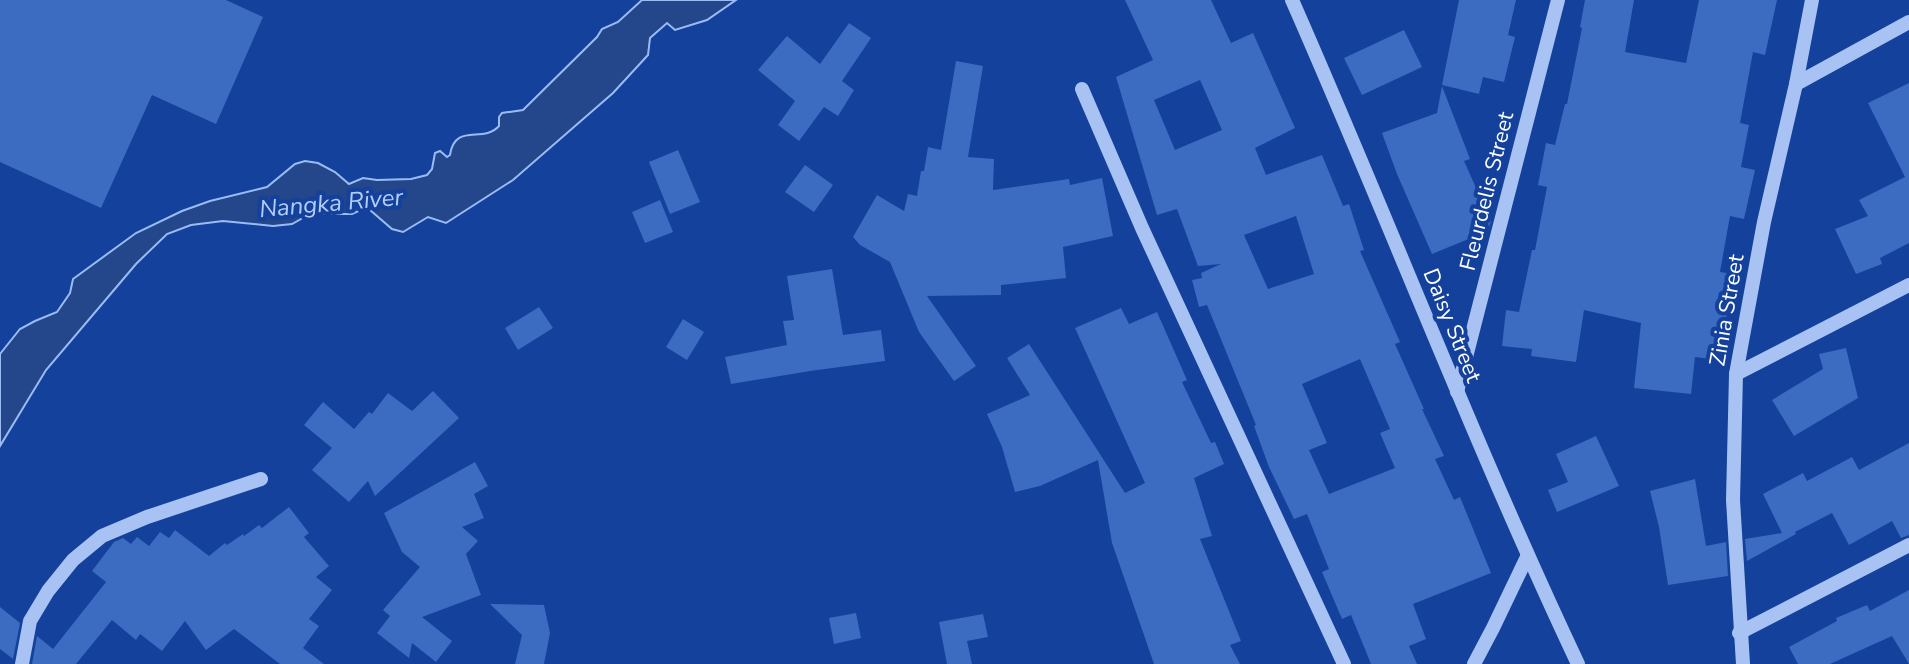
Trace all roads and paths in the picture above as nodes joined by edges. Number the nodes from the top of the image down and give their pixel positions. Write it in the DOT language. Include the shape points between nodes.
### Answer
graph roads {
  1 [pos="1292,0"];
  2 [pos="1558,0"];
  3 [pos="1812,0"];
  4 [pos="1909,22"];
  5 [pos="1796,84"];
  6 [pos="1082,89"];
  7 [pos="1909,285"];
  8 [pos="1736,374"];
  9 [pos="1457,392"];
  10 [pos="261,479"];
  11 [pos="1909,545"];
  12 [pos="1527,557"];
  13 [pos="1739,633"];
  14 [pos="22,664"];
  15 [pos="1344,664"];
  16 [pos="1474,664"];
  17 [pos="1578,664"];
  18 [pos="1743,664"];
  1 -- 9 [label="street, Daisy Street"];
  2 -- 9 [label="street, Fleurdelis Street"];
  3 -- 5 [label="street, Zinia Street"];
  4 -- 5 [label="street"];
  5 -- 8 [label="street, Zinia Street"];
  6 -- 15 [label="street"];
  7 -- 8 [label="street"];
  8 -- 13 [label="street, Zinia Street" via="1733,500"];
  9 -- 12 [label="street, Daisy Street"];
  10 -- 14 [label="street" via="102,536 48,591 30,621"];
  11 -- 13 [label="street"];
  12 -- 16 [label="street"];
  12 -- 17 [label="street, Daisy Street"];
  13 -- 18 [label="street, Zinia Street"];
}
